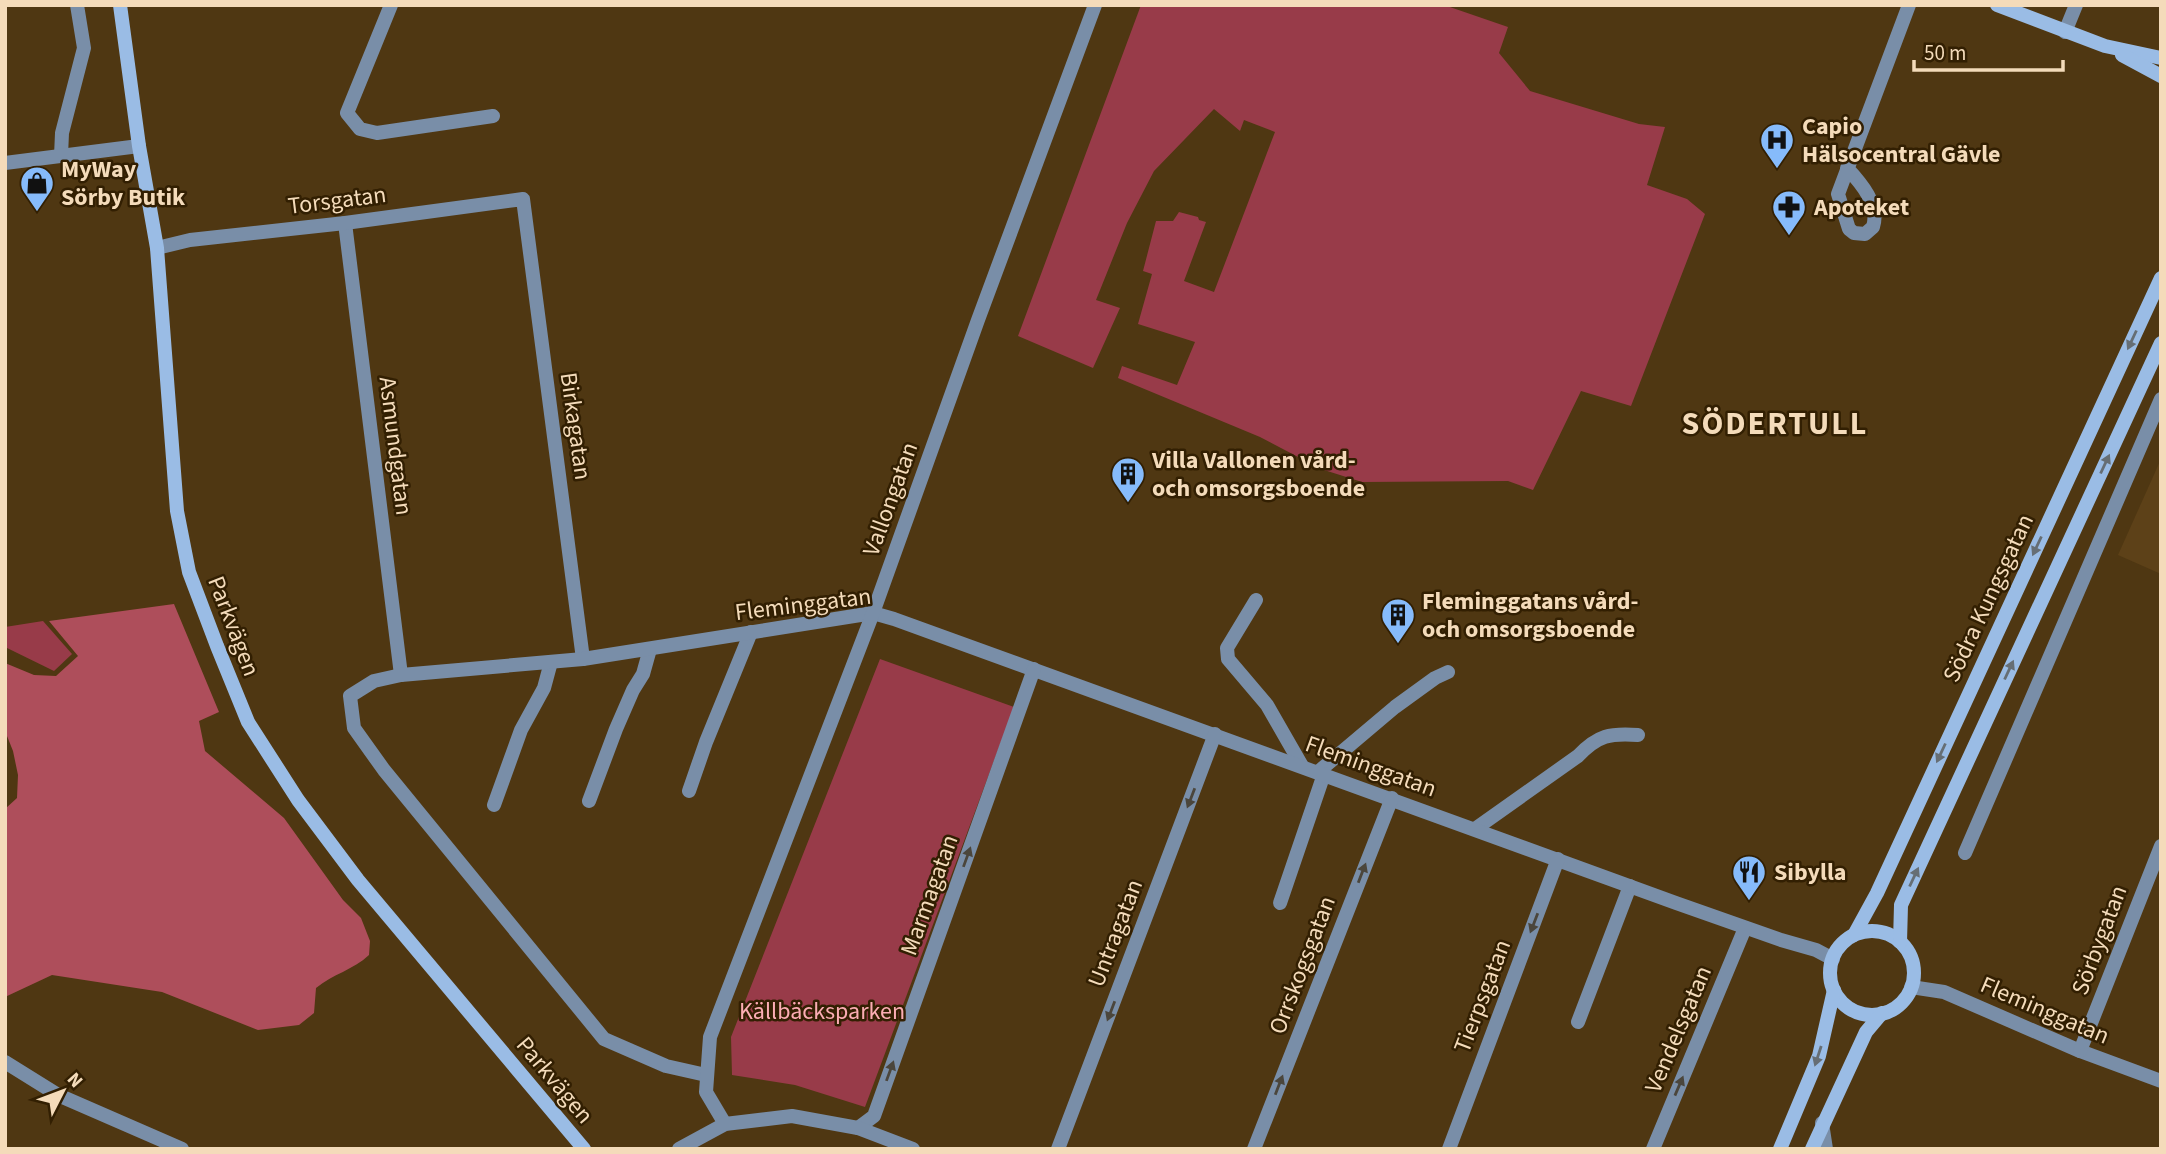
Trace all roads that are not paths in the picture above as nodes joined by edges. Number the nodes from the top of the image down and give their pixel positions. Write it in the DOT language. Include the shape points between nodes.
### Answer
graph roads {
  1 [pos="78,5"];
  2 [pos="120,5"];
  3 [pos="391,5"];
  4 [pos="1095,5"];
  5 [pos="1909,5"];
  6 [pos="1997,5"];
  7 [pos="2076,5"];
  8 [pos="2065,32"];
  9 [pos="2105,46"];
  10 [pos="2161,58"];
  11 [pos="2161,76"];
  12 [pos="493,116"];
  13 [pos="139,146"];
  14 [pos="61,156"];
  15 [pos="5,163"];
  16 [pos="1847,168"];
  17 [pos="523,199"];
  18 [pos="345,223"];
  19 [pos="157,248"];
  20 [pos="2161,278"];
  21 [pos="2161,343"];
  22 [pos="2161,399"];
  23 [pos="1256,600"];
  24 [pos="873,613"];
  25 [pos="751,632"];
  26 [pos="650,649"];
  27 [pos="583,659"];
  28 [pos="551,662"];
  29 [pos="1034,670"];
  30 [pos="1448,672"];
  31 [pos="401,675"];
  32 [pos="1215,734"];
  33 [pos="1638,735"];
  34 [pos="1302,766"];
  35 [pos="1321,773"];
  36 [pos="689,791"];
  37 [pos="1392,798"];
  38 [pos="590,801"];
  39 [pos="494,805"];
  40 [pos="1475,829"];
  41 [pos="2161,846"];
  42 [pos="1965,853"];
  43 [pos="1558,859"];
  44 [pos="1630,886"];
  45 [pos="1280,903"];
  46 [pos="1745,928"];
  47 [pos="1854,935"];
  48 [pos="1900,942"];
  49 [pos="1833,958"];
  50 [pos="1911,987"];
  51 [pos="1834,990"];
  52 [pos="1882,1013"];
  53 [pos="1578,1022"];
  54 [pos="2080,1051"];
  55 [pos="5,1062"];
  56 [pos="706,1075"];
  57 [pos="2161,1081"];
  58 [pos="1822,1123"];
  59 [pos="725,1124"];
  60 [pos="858,1128"];
  61 [pos="181,1149"];
  62 [pos="584,1149"];
  63 [pos="679,1149"];
  64 [pos="913,1149"];
  65 [pos="1058,1149"];
  66 [pos="1254,1149"];
  67 [pos="1449,1149"];
  68 [pos="1653,1149"];
  69 [pos="1780,1149"];
  70 [pos="1812,1149"];
  71 [pos="1826,1149"];
  1 -- 14 [label="street" via="84,48 62,133"];
  2 -- 13 [label="main road, Parkvägen"];
  3 -- 12 [label="street" via="347,113 360,129 377,133"];
  4 -- 24 [label="street, Vallongatan"];
  5 -- 16 [label="street"];
  6 -- 8 [label="main road"];
  7 -- 8 [label="street"];
  8 -- 9 [label="main road"];
  9 -- 10 [label="main road"];
  9 -- 11 [label="main road"];
  13 -- 14 [label="street"];
  13 -- 19 [label="main road, Parkvägen"];
  14 -- 15 [label="street"];
  17 -- 18 [label="street, Torsgatan"];
  17 -- 27 [label="street, Birkagatan"];
  18 -- 19 [label="street, Torsgatan" via="190,240"];
  18 -- 31 [label="street, Asmundgatan"];
  19 -- 62 [label="main road, Parkvägen" via="177,511 189,572 248,722 298,800 359,880"];
  20 -- 47 [label="main road, Södra Kungsgatan, one-way"];
  48 -- 21 [label="main road, Södra Kungsgatan, one-way" via="1901,905"];
  22 -- 42 [label="street"];
  23 -- 34 [label="street" via="1227,648 1228,659 1267,705"];
  24 -- 25 [label="street, Fleminggatan"];
  24 -- 29 [label="street, Fleminggatan"];
  24 -- 56 [label="street, Vallongatan" via="710,1037"];
  25 -- 26 [label="street, Fleminggatan"];
  25 -- 36 [label="street"];
  26 -- 27 [label="street, Fleminggatan"];
  26 -- 38 [label="street"];
  27 -- 28 [label="street, Fleminggatan"];
  28 -- 31 [label="street, Fleminggatan"];
  28 -- 39 [label="street"];
  29 -- 32 [label="street, Fleminggatan"];
  60 -- 29 [label="street, Marmagatan, one-way" via="874,1115"];
  30 -- 35 [label="street" via="1395,707"];
  31 -- 56 [label="street, Fleminggatan" via="374,681 350,696 354,728 384,770 604,1039 666,1066"];
  32 -- 34 [label="street, Fleminggatan"];
  32 -- 65 [label="street, Untragatan, one-way"];
  33 -- 40 [label="street" via="1618,734 1590,743"];
  34 -- 35 [label="street, Fleminggatan"];
  35 -- 37 [label="street, Fleminggatan"];
  35 -- 45 [label="street"];
  37 -- 40 [label="street, Fleminggatan"];
  66 -- 37 [label="street, Orrskogsgatan, one-way"];
  40 -- 43 [label="street, Fleminggatan"];
  41 -- 54 [label="street, Sörbygatan"];
  43 -- 44 [label="street, Fleminggatan"];
  43 -- 67 [label="street, Tierpsgatan, one-way"];
  44 -- 46 [label="street, Fleminggatan"];
  44 -- 53 [label="street"];
  46 -- 49 [label="street, Fleminggatan"];
  68 -- 46 [label="street, Vendelsgatan, one-way"];
  47 -- 48 [label="main road" via="1886,933"];
  47 -- 49 [label="main road, Södra Kungsgatan"];
  48 -- 50 [label="main road, Södra Kungsgatan" via="1914,971"];
  49 -- 51 [label="main road" via="1830,975"];
  50 -- 52 [label="main road" via="1896,1006"];
  50 -- 54 [label="street, Fleminggatan" via="1944,992"];
  51 -- 52 [label="main road" via="1858,1012"];
  51 -- 69 [label="main road, one-way" via="1819,1056"];
  52 -- 58 [label="main road" via="1866,1032"];
  54 -- 57 [label="street, Fleminggatan"];
  55 -- 61 [label="street" via="58,1095"];
  56 -- 59 [label="street, Vallongatan" via="706,1092"];
  58 -- 70 [label="main road"];
  58 -- 71 [label="street"];
  59 -- 60 [label="street" via="792,1116"];
  59 -- 63 [label="street"];
  60 -- 64 [label="street"];
}
